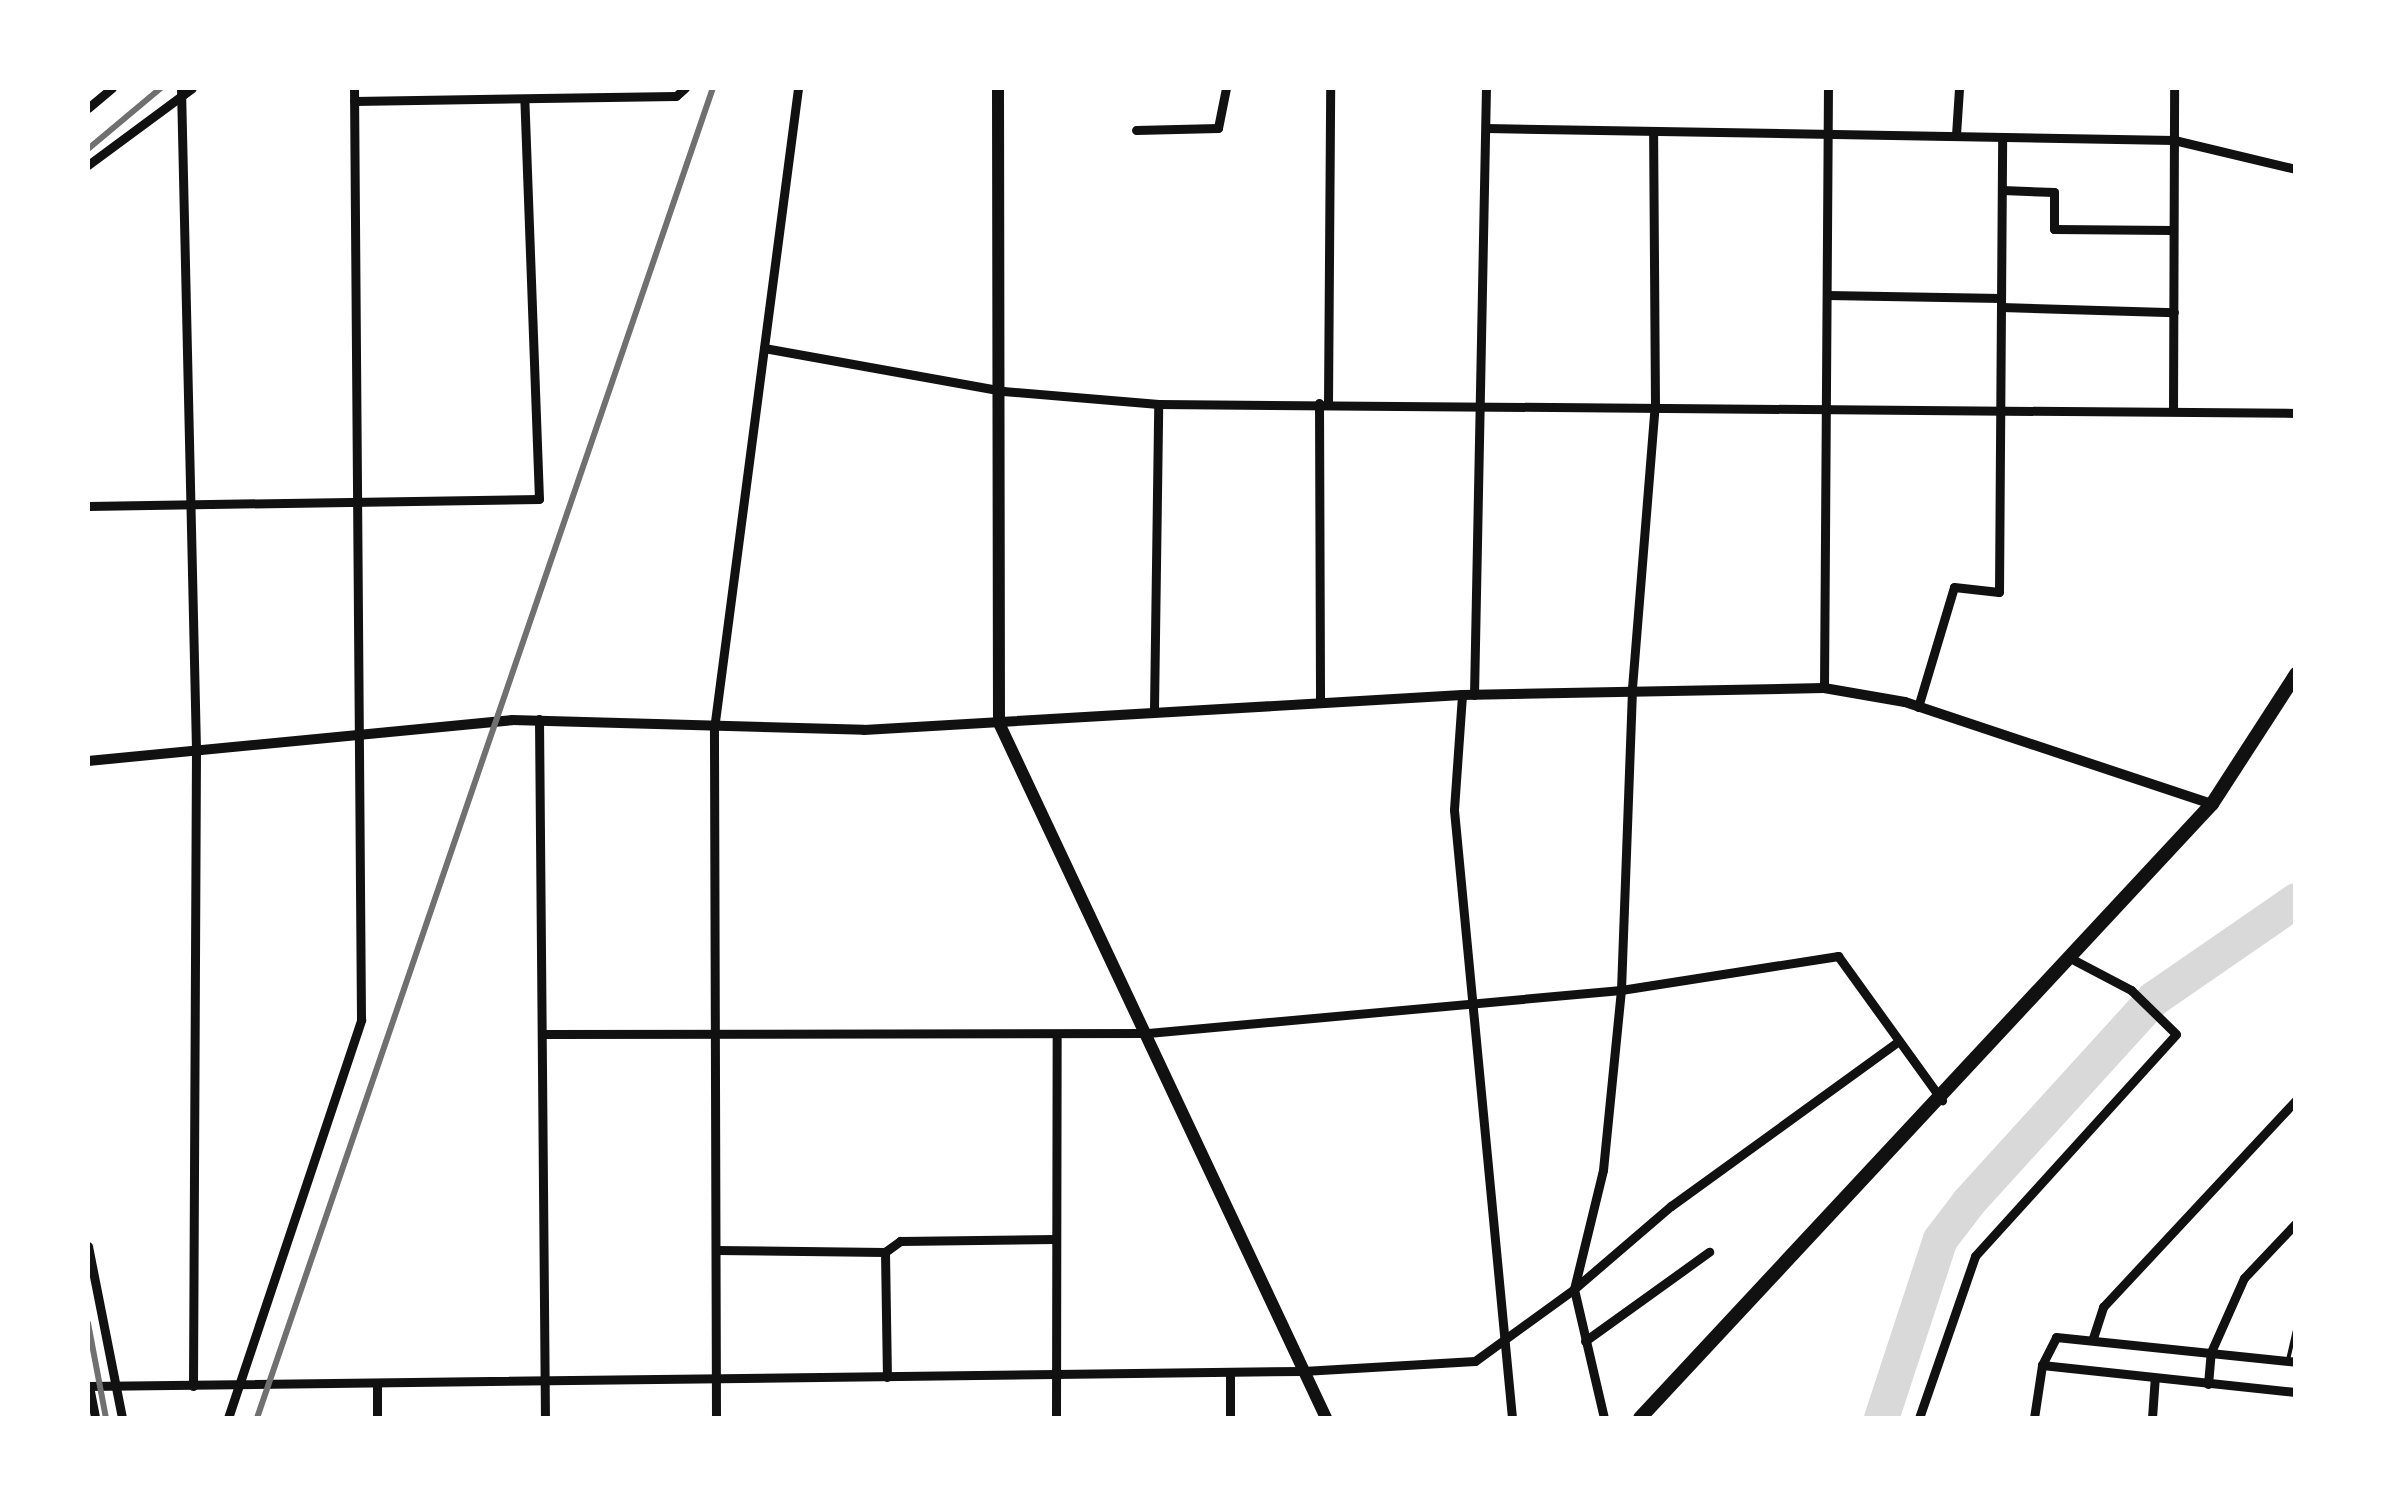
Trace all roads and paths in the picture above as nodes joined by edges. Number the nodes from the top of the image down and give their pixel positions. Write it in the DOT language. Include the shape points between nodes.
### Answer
graph roads {
  1 [pos="112,88"];
  2 [pos="192,88"];
  3 [pos="354,88"];
  4 [pos="685,88"];
  5 [pos="798,88"];
  6 [pos="998,88"];
  7 [pos="1226,88"];
  8 [pos="1330,88"];
  9 [pos="1486,88"];
  10 [pos="1828,88"];
  11 [pos="1958,88"];
  12 [pos="2174,88"];
  13 [pos="181,92"];
  14 [pos="524,100"];
  15 [pos="354,102"];
  16 [pos="88,108"];
  17 [pos="1486,128"];
  18 [pos="1136,130"];
  19 [pos="1653,132"];
  20 [pos="1830,133"];
  21 [pos="1956,136"];
  22 [pos="2002,138"];
  23 [pos="2174,140"];
  24 [pos="88,165"];
  25 [pos="2296,170"];
  26 [pos="2002,190"];
  27 [pos="2173,230"];
  28 [pos="1827,295"];
  29 [pos="2001,303"];
  30 [pos="2174,312"];
  31 [pos="764,348"];
  32 [pos="1004,392"];
  33 [pos="1324,403"];
  34 [pos="1158,404"];
  35 [pos="1655,405"];
  36 [pos="1481,406"];
  37 [pos="1826,407"];
  38 [pos="1999,410"];
  39 [pos="2173,412"];
  40 [pos="2296,412"];
  41 [pos="354,500"];
  42 [pos="88,506"];
  43 [pos="189,506"];
  44 [pos="2296,674"];
  45 [pos="1632,688"];
  46 [pos="1824,688"];
  47 [pos="1468,695"];
  48 [pos="1320,701"];
  49 [pos="1918,707"];
  50 [pos="1154,708"];
  51 [pos="539,720"];
  52 [pos="999,723"];
  53 [pos="714,729"];
  54 [pos="358,734"];
  55 [pos="196,750"];
  56 [pos="88,761"];
  57 [pos="2212,804"];
  58 [pos="2074,960"];
  59 [pos="1621,990"];
  60 [pos="1470,999"];
  61 [pos="1148,1033"];
  62 [pos="543,1034"];
  63 [pos="1057,1034"];
  64 [pos="715,1037"];
  65 [pos="1899,1040"];
  66 [pos="2296,1100"];
  67 [pos="1943,1101"];
  68 [pos="2296,1223"];
  69 [pos="1056,1239"];
  70 [pos="88,1246"];
  71 [pos="717,1250"];
  72 [pos="885,1252"];
  73 [pos="1709,1252"];
  74 [pos="1574,1289"];
  75 [pos="2296,1326"];
  76 [pos="2092,1338"];
  77 [pos="1502,1340"];
  78 [pos="1585,1341"];
  79 [pos="2211,1352"];
  80 [pos="2292,1362"];
  81 [pos="2042,1366"];
  82 [pos="1304,1371"];
  83 [pos="1230,1372"];
  84 [pos="1055,1375"];
  85 [pos="887,1377"];
  86 [pos="716,1379"];
  87 [pos="2155,1379"];
  88 [pos="545,1384"];
  89 [pos="2208,1384"];
  90 [pos="88,1386"];
  91 [pos="118,1386"];
  92 [pos="194,1386"];
  93 [pos="239,1386"];
  94 [pos="378,1386"];
  95 [pos="2296,1392"];
  96 [pos="95,1418"];
  97 [pos="122,1418"];
  98 [pos="228,1418"];
  99 [pos="377,1418"];
  100 [pos="546,1418"];
  101 [pos="716,1418"];
  102 [pos="1056,1418"];
  103 [pos="1230,1418"];
  104 [pos="1326,1418"];
  105 [pos="1512,1418"];
  106 [pos="1604,1418"];
  107 [pos="1640,1418"];
  108 [pos="1919,1418"];
  109 [pos="2034,1418"];
  110 [pos="2152,1418"];
  1 -- 16 [label="street"];
  2 -- 13 [label="street"];
  3 -- 15 [label="street"];
  4 -- 14 [label="street" via="676,96"];
  5 -- 31 [label="street"];
  6 -- 32 [label="main road"];
  7 -- 18 [label="street" via="1218,128"];
  8 -- 33 [label="street"];
  9 -- 17 [label="street"];
  10 -- 20 [label="street"];
  11 -- 21 [label="street"];
  12 -- 23 [label="street"];
  13 -- 24 [label="street"];
  13 -- 43 [label="street"];
  14 -- 15 [label="street"];
  14 -- 41 [label="street" via="539,498"];
  15 -- 41 [label="street"];
  17 -- 19 [label="street"];
  17 -- 36 [label="street"];
  19 -- 20 [label="street"];
  19 -- 35 [label="street"];
  20 -- 21 [label="street"];
  20 -- 28 [label="street"];
  21 -- 22 [label="street"];
  22 -- 23 [label="street"];
  22 -- 26 [label="street"];
  23 -- 25 [label="street"];
  23 -- 27 [label="street"];
  26 -- 27 [label="street" via="2054,192 2054,229"];
  26 -- 29 [label="street"];
  27 -- 30 [label="street"];
  28 -- 29 [label="street"];
  28 -- 37 [label="street"];
  29 -- 30 [label="street"];
  29 -- 38 [label="street"];
  30 -- 39 [label="street"];
  31 -- 32 [label="street"];
  31 -- 53 [label="street"];
  32 -- 34 [label="street"];
  32 -- 52 [label="main road"];
  33 -- 34 [label="street"];
  33 -- 36 [label="street"];
  33 -- 48 [label="street"];
  34 -- 50 [label="street"];
  35 -- 36 [label="street"];
  35 -- 37 [label="street"];
  35 -- 45 [label="street"];
  36 -- 47 [label="street"];
  37 -- 38 [label="street"];
  37 -- 46 [label="street"];
  38 -- 39 [label="street"];
  38 -- 49 [label="street" via="1998,592 1954,587"];
  39 -- 40 [label="street"];
  41 -- 43 [label="street"];
  41 -- 54 [label="street"];
  42 -- 43 [label="street"];
  43 -- 55 [label="street"];
  44 -- 57 [label="highway"];
  45 -- 46 [label="street"];
  45 -- 47 [label="street"];
  45 -- 59 [label="street"];
  46 -- 49 [label="street"];
  47 -- 48 [label="street"];
  47 -- 60 [label="street" via="1454,810"];
  48 -- 50 [label="street"];
  49 -- 57 [label="street"];
  50 -- 52 [label="street"];
  51 -- 53 [label="street"];
  51 -- 54 [label="street"];
  51 -- 62 [label="street"];
  52 -- 53 [label="street"];
  52 -- 61 [label="main road"];
  53 -- 64 [label="street"];
  54 -- 55 [label="street"];
  54 -- 93 [label="street" via="361,1020"];
  55 -- 56 [label="street"];
  55 -- 92 [label="street"];
  57 -- 58 [label="highway"];
  58 -- 67 [label="highway"];
  58 -- 108 [label="street" via="2130,990 2176,1034 1976,1256"];
  59 -- 60 [label="street"];
  59 -- 65 [label="street" via="1838,956"];
  59 -- 74 [label="street" via="1603,1170"];
  60 -- 61 [label="street"];
  60 -- 77 [label="street"];
  61 -- 63 [label="street"];
  61 -- 82 [label="main road"];
  62 -- 64 [label="street"];
  62 -- 88 [label="street"];
  63 -- 64 [label="street"];
  63 -- 69 [label="street"];
  64 -- 71 [label="street"];
  65 -- 67 [label="street"];
  65 -- 74 [label="street" via="1671,1206"];
  66 -- 76 [label="street" via="2103,1307"];
  67 -- 107 [label="highway"];
  68 -- 79 [label="street" via="2244,1278"];
  69 -- 72 [label="street" via="900,1240"];
  69 -- 84 [label="street"];
  70 -- 91 [label="street"];
  71 -- 72 [label="street"];
  71 -- 86 [label="street"];
  72 -- 85 [label="street"];
  73 -- 78 [label="street"];
  74 -- 77 [label="street"];
  74 -- 78 [label="street"];
  75 -- 80 [label="lane"];
  76 -- 79 [label="street"];
  76 -- 81 [label="street" via="2056,1337"];
  77 -- 82 [label="street" via="1475,1361"];
  77 -- 105 [label="street"];
  78 -- 106 [label="street"];
  79 -- 80 [label="street"];
  79 -- 89 [label="street"];
  81 -- 87 [label="street"];
  81 -- 109 [label="street"];
  82 -- 83 [label="street"];
  82 -- 104 [label="main road"];
  83 -- 84 [label="street"];
  83 -- 103 [label="street"];
  84 -- 85 [label="street"];
  84 -- 102 [label="street"];
  85 -- 86 [label="street"];
  86 -- 88 [label="street"];
  86 -- 101 [label="street"];
  87 -- 89 [label="street"];
  87 -- 110 [label="street"];
  88 -- 94 [label="street"];
  88 -- 100 [label="street"];
  89 -- 95 [label="street"];
  90 -- 91 [label="street"];
  90 -- 96 [label="street"];
  91 -- 92 [label="street"];
  91 -- 97 [label="street"];
  92 -- 93 [label="street"];
  93 -- 94 [label="street"];
  93 -- 98 [label="street"];
  94 -- 99 [label="street"];
}
